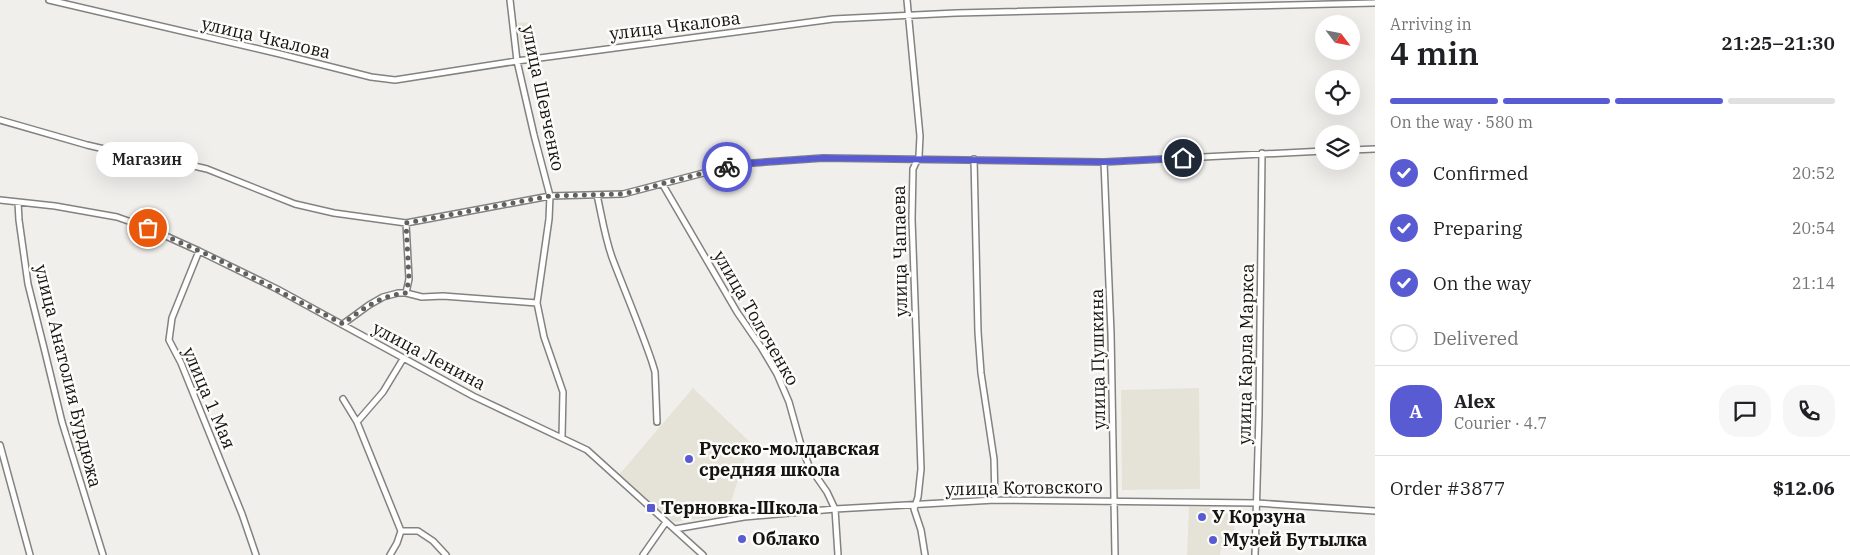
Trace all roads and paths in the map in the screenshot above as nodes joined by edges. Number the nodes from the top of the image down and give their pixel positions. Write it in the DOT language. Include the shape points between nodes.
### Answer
graph roads {
  1 [pos="49,0"];
  2 [pos="510,0"];
  3 [pos="907,0"];
  4 [pos="1375,3"];
  5 [pos="908,15"];
  6 [pos="518,61"];
  7 [pos="0,120"];
  8 [pos="1375,149"];
  9 [pos="1360,150"];
  10 [pos="1315,151"];
  11 [pos="1262,153"];
  12 [pos="918,159"];
  13 [pos="974,160"];
  14 [pos="1104,162"];
  15 [pos="663,185"];
  16 [pos="597,195"];
  17 [pos="550,196"];
  18 [pos="0,200"];
  19 [pos="18,202"];
  20 [pos="406,223"];
  21 [pos="199,251"];
  22 [pos="406,293"];
  23 [pos="537,303"];
  24 [pos="343,324"];
  25 [pos="403,359"];
  26 [pos="343,399"];
  27 [pos="357,422"];
  28 [pos="657,422"];
  29 [pos="562,437"];
  30 [pos="0,445"];
  31 [pos="995,500"];
  32 [pos="1114,501"];
  33 [pos="1257,503"];
  34 [pos="915,504"];
  35 [pos="835,509"];
  36 [pos="1375,511"];
  37 [pos="666,522"];
  38 [pos="675,529"];
  39 [pos="401,531"];
  40 [pos="30,555"];
  41 [pos="103,555"];
  42 [pos="256,555"];
  43 [pos="390,555"];
  44 [pos="446,555"];
  45 [pos="644,555"];
  46 [pos="703,555"];
  47 [pos="838,555"];
  48 [pos="925,555"];
  49 [pos="1115,555"];
  50 [pos="1255,555"];
  1 -- 6 [label="street, улица Чкалова" via="382,79 395,80"];
  2 -- 6 [label="street, улица Шевченко"];
  3 -- 5 [label="street, улица Чапаева"];
  4 -- 5 [label="street, улица Чкалова"];
  5 -- 6 [label="street, улица Чкалова" via="833,19"];
  5 -- 12 [label="street, улица Чапаева" via="920,136"];
  6 -- 17 [label="street, улица Шевченко"];
  7 -- 20 [label="street" via="87,145 207,169 295,204"];
  8 -- 9 [label="street"];
  10 -- 11 [label="street"];
  11 -- 14 [label="street"];
  11 -- 33 [label="street, улица Карла Маркса"];
  12 -- 13 [label="street"];
  12 -- 15 [label="street" via="823,158 738,164"];
  12 -- 34 [label="street, улица Чапаева" via="912,169 912,219 922,469"];
  13 -- 14 [label="street"];
  13 -- 31 [label="street" via="978,332 994,459"];
  14 -- 32 [label="street, улица Пушкина" via="1112,333"];
  15 -- 16 [label="street" via="623,194"];
  15 -- 35 [label="street, улица Толоченко" via="737,312 762,347 789,402 809,466"];
  16 -- 17 [label="street"];
  16 -- 28 [label="street" via="613,260 655,372"];
  17 -- 20 [label="street"];
  17 -- 23 [label="street, улица Шевченко"];
  18 -- 19 [label="street, улица Ленина"];
  19 -- 21 [label="street, улица Ленина" via="117,217"];
  19 -- 41 [label="street, улица Анатолия Бурдюжа" via="28,284 62,422"];
  20 -- 22 [label="street" via="409,279"];
  21 -- 24 [label="street, улица Ленина"];
  21 -- 42 [label="street, улица 1 Мая" via="172,318 169,340"];
  22 -- 23 [label="street" via="422,298 443,296"];
  22 -- 24 [label="street" via="383,297"];
  23 -- 29 [label="street, улица Шевченко" via="544,338 563,392"];
  24 -- 25 [label="street, улица Ленина"];
  25 -- 27 [label="street"];
  25 -- 29 [label="street, улица Ленина"];
  26 -- 27 [label="street"];
  27 -- 39 [label="street"];
  29 -- 37 [label="street, улица Ленина" via="587,450"];
  30 -- 40 [label="street"];
  31 -- 32 [label="street, улица Котовского"];
  31 -- 34 [label="street, улица Котовского"];
  32 -- 33 [label="street, улица Котовского"];
  32 -- 49 [label="street, улица Пушкина"];
  33 -- 36 [label="street, улица Котовского"];
  33 -- 50 [label="street, улица Карла Маркса"];
  34 -- 35 [label="street, улица Котовского"];
  34 -- 48 [label="street"];
  35 -- 38 [label="street, улица Котовского" via="744,517"];
  35 -- 47 [label="street, улица Толоченко"];
  37 -- 38 [label="street, улица Ленина"];
  37 -- 45 [label="street"];
  38 -- 46 [label="street, улица Ленина"];
  39 -- 43 [label="street"];
  39 -- 44 [label="street" via="418,531"];
}
